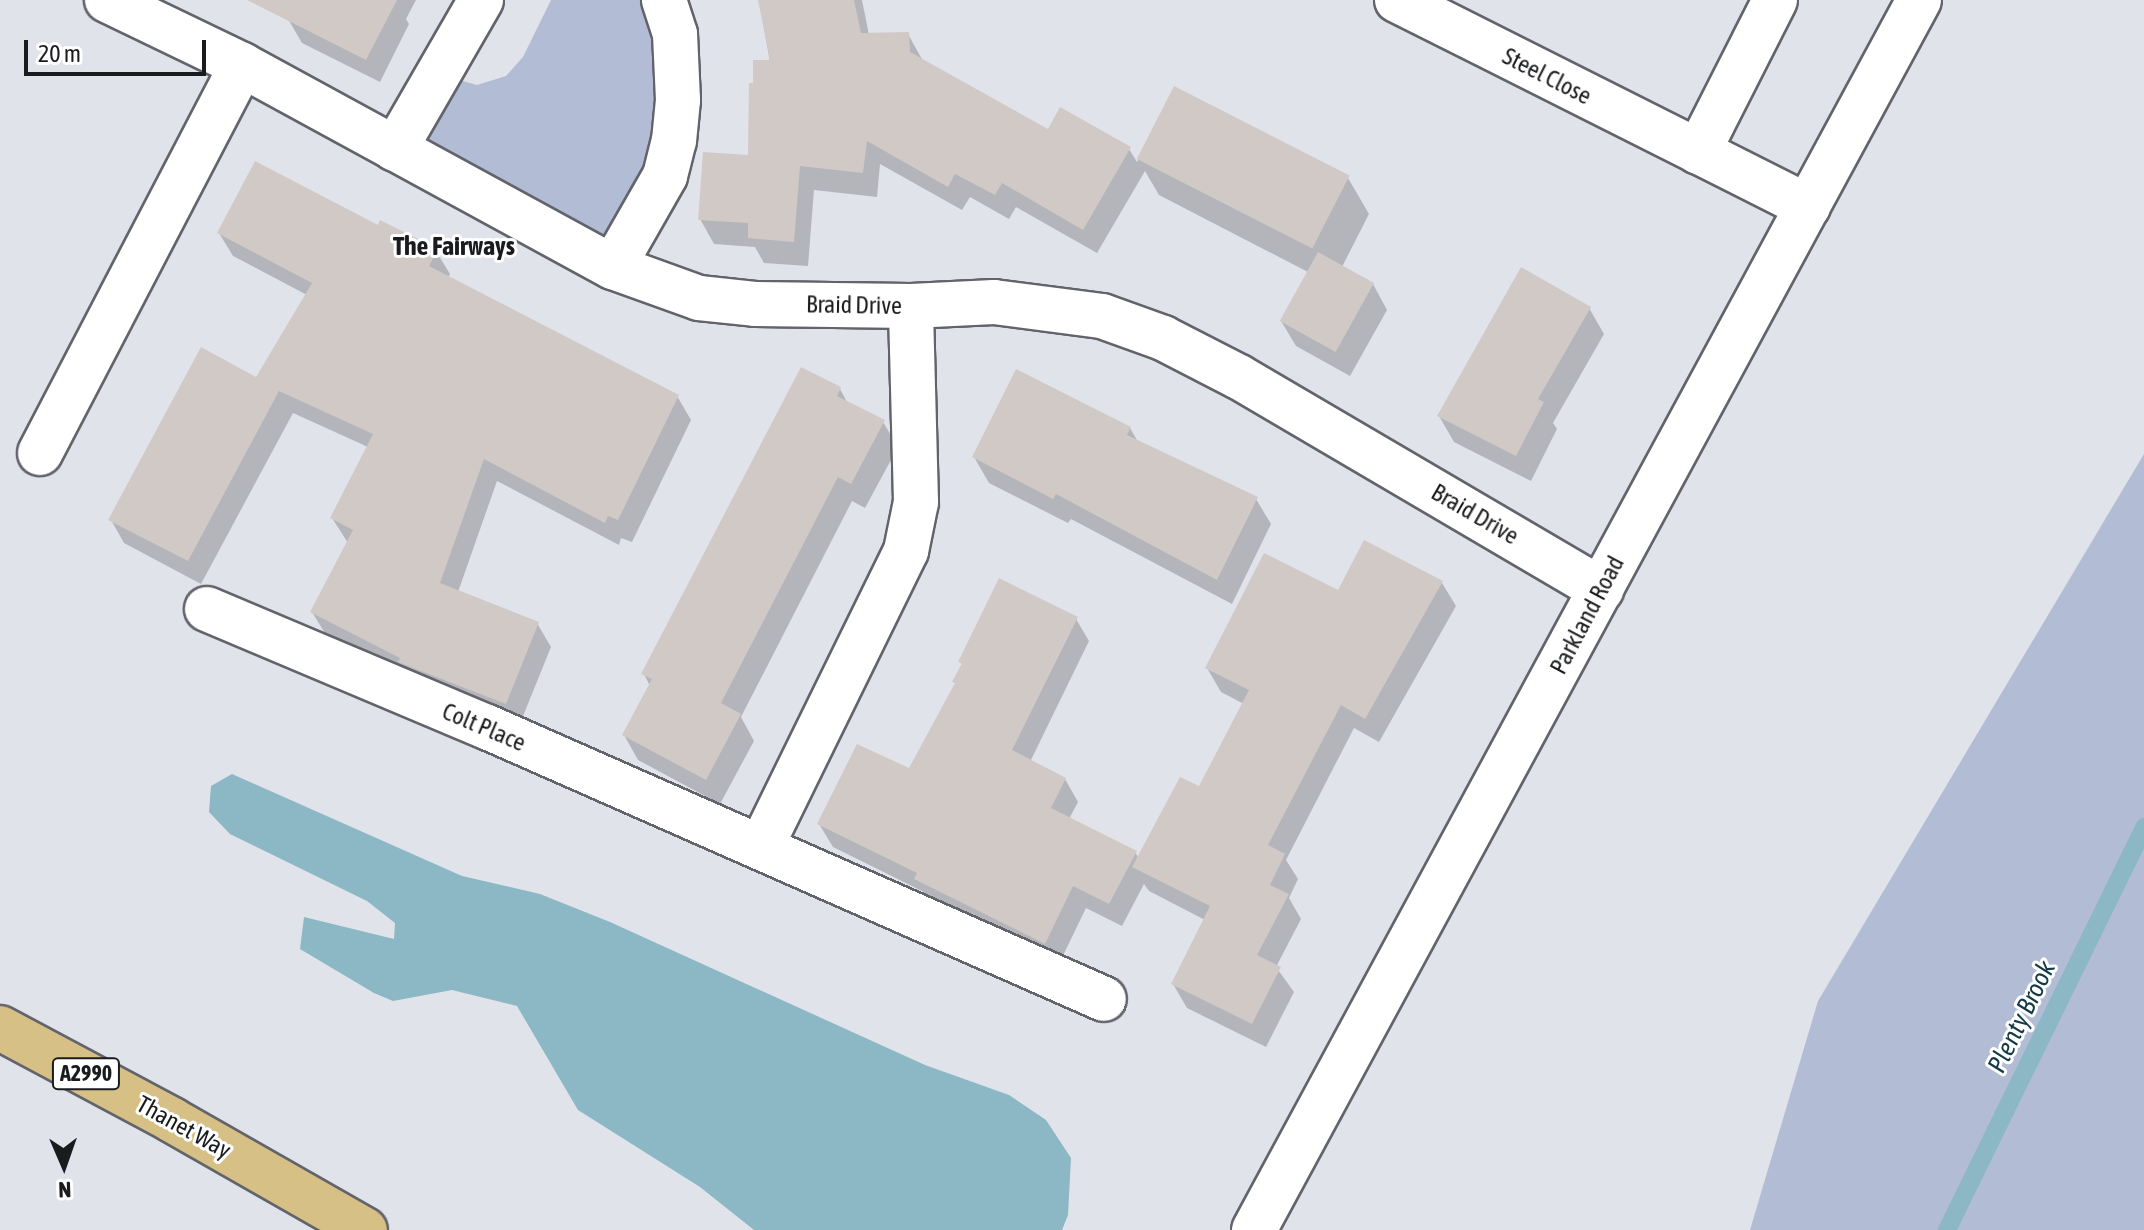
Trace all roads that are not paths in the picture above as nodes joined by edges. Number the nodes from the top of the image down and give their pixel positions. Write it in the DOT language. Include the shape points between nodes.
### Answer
graph roads {
  1 [pos="107,0"];
  2 [pos="481,0"];
  3 [pos="664,0"];
  4 [pos="1397,0"];
  5 [pos="1775,0"];
  6 [pos="1919,0"];
  7 [pos="242,65"];
  8 [pos="395,149"];
  9 [pos="1698,152"];
  10 [pos="1808,207"];
  11 [pos="613,267"];
  12 [pos="911,306"];
  13 [pos="40,453"];
  14 [pos="1601,589"];
  15 [pos="207,609"];
  16 [pos="761,847"];
  17 [pos="1104,999"];
  18 [pos="0,1028"];
  19 [pos="365,1230"];
  20 [pos="1254,1230"];
  1 -- 7 [label="street, Braid Drive"];
  2 -- 8 [label="street"];
  3 -- 11 [label="street" via="675,34 674,141 665,176"];
  4 -- 9 [label="street, Steel Close"];
  5 -- 9 [label="street"];
  6 -- 10 [label="street, Parkland Road"];
  7 -- 8 [label="street, Braid Drive"];
  7 -- 13 [label="street"];
  8 -- 11 [label="street, Braid Drive"];
  9 -- 10 [label="street, Steel Close"];
  10 -- 14 [label="street, Parkland Road"];
  11 -- 12 [label="street, Braid Drive" via="699,298"];
  12 -- 14 [label="street, Braid Drive" via="994,302 1102,316 1163,338"];
  12 -- 16 [label="street" via="916,502 906,551"];
  14 -- 20 [label="street, Parkland Road"];
  15 -- 16 [label="street, Colt Place"];
  16 -- 17 [label="street, Colt Place"];
  18 -- 19 [label="main road, Thanet Way / A2990"];
}
